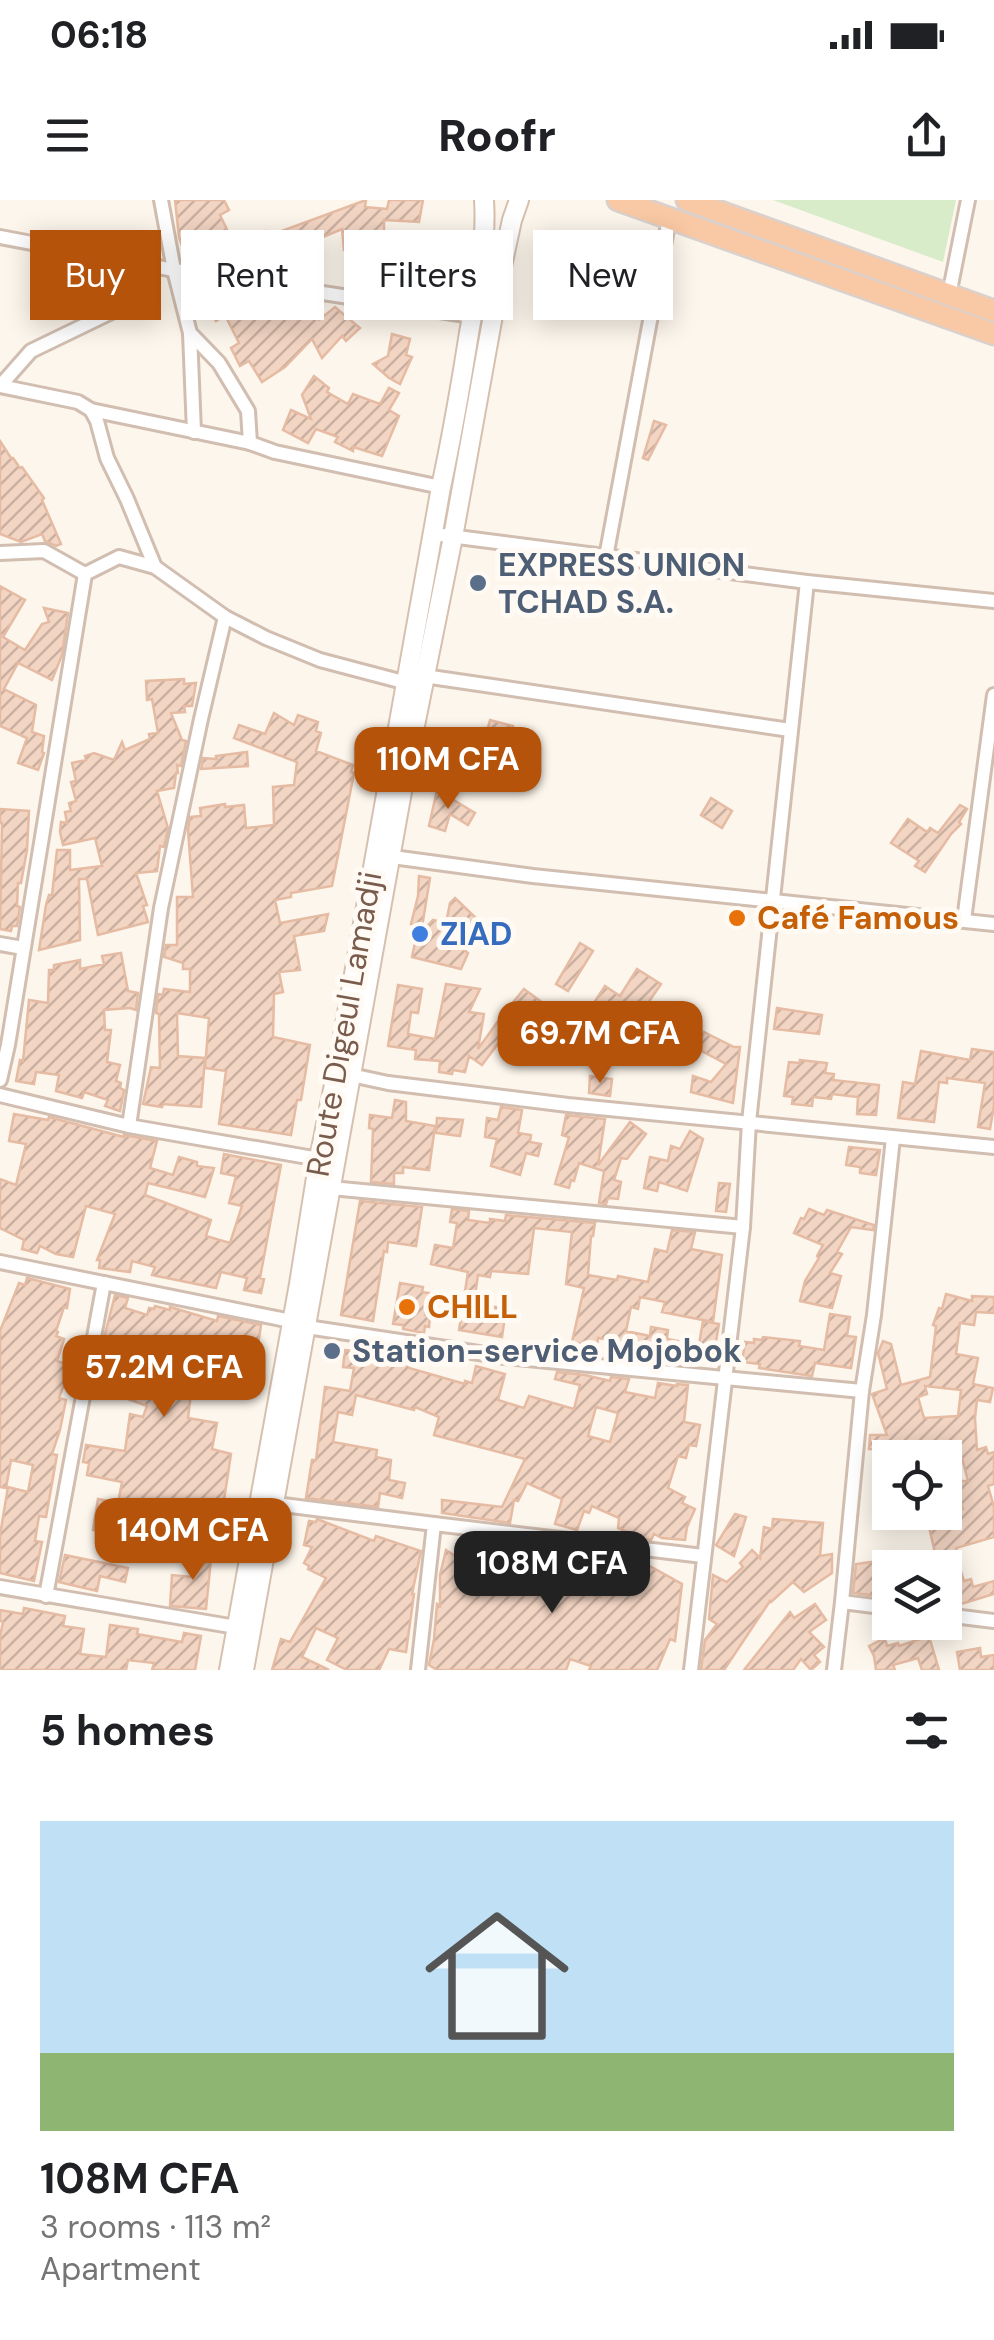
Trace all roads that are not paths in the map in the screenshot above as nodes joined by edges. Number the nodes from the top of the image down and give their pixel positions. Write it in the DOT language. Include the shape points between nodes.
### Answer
graph roads {
  1 [pos="160,200"];
  2 [pos="484,200"];
  3 [pos="518,200"];
  4 [pos="618,200"];
  5 [pos="687,200"];
  6 [pos="968,200"];
  7 [pos="669,219"];
  8 [pos="484,230"];
  9 [pos="0,237"];
  10 [pos="30,243"];
  11 [pos="161,268"];
  12 [pos="174,270"];
  13 [pos="949,295"];
  14 [pos="344,296"];
  15 [pos="994,311"];
  16 [pos="96,320"];
  17 [pos="471,320"];
  18 [pos="190,333"];
  19 [pos="994,334"];
  20 [pos="0,386"];
  21 [pos="91,410"];
  22 [pos="194,432"];
  23 [pos="250,444"];
  24 [pos="440,487"];
  25 [pos="434,534"];
  26 [pos="454,536"];
  27 [pos="0,553"];
  28 [pos="606,557"];
  29 [pos="155,568"];
  30 [pos="86,574"];
  31 [pos="807,582"];
  32 [pos="994,601"];
  33 [pos="226,617"];
  34 [pos="416,680"];
  35 [pos="994,695"];
  36 [pos="790,730"];
  37 [pos="383,855"];
  38 [pos="773,902"];
  39 [pos="964,920"];
  40 [pos="994,924"];
  41 [pos="0,944"];
  42 [pos="23,948"];
  43 [pos="351,1075"];
  44 [pos="0,1080"];
  45 [pos="0,1094"];
  46 [pos="749,1122"];
  47 [pos="129,1126"];
  48 [pos="894,1138"];
  49 [pos="994,1146"];
  50 [pos="318,1160"];
  51 [pos="331,1188"];
  52 [pos="743,1226"];
  53 [pos="0,1262"];
  54 [pos="104,1284"];
  55 [pos="299,1324"];
  56 [pos="725,1376"];
  57 [pos="862,1392"];
  58 [pos="276,1504"];
  59 [pos="434,1524"];
  60 [pos="703,1556"];
  61 [pos="0,1587"];
  62 [pos="46,1596"];
  63 [pos="842,1602"];
  64 [pos="872,1606"];
  65 [pos="962,1617"];
  66 [pos="994,1621"];
  67 [pos="236,1627"];
  68 [pos="229,1670"];
  69 [pos="244,1670"];
  70 [pos="418,1670"];
  71 [pos="691,1670"];
  72 [pos="834,1670"];
  1 -- 12 [label="street"];
  2 -- 8 [label="main road, Route Digeul Lamadji"];
  3 -- 26 [label="main road"];
  4 -- 7 [label="highway"];
  5 -- 13 [label="highway"];
  6 -- 13 [label="street"];
  7 -- 19 [label="highway"];
  7 -- 28 [label="street"];
  9 -- 10 [label="street"];
  11 -- 12 [label="street"];
  12 -- 14 [label="street"];
  12 -- 18 [label="street"];
  13 -- 15 [label="highway"];
  16 -- 20 [label="street" via="30,351"];
  17 -- 24 [label="main road, Route Digeul Lamadji"];
  18 -- 22 [label="street"];
  18 -- 23 [label="street" via="248,411"];
  20 -- 21 [label="street"];
  21 -- 22 [label="street"];
  21 -- 29 [label="street"];
  22 -- 23 [label="street"];
  23 -- 24 [label="street"];
  24 -- 25 [label="main road, Route Digeul Lamadji"];
  25 -- 26 [label="street"];
  25 -- 34 [label="main road, Route Digeul Lamadji"];
  26 -- 28 [label="street"];
  26 -- 34 [label="main road"];
  27 -- 30 [label="street" via="44,551"];
  28 -- 31 [label="street"];
  29 -- 30 [label="street" via="118,557"];
  29 -- 33 [label="street"];
  30 -- 42 [label="street"];
  31 -- 32 [label="street"];
  31 -- 36 [label="street"];
  33 -- 34 [label="street" via="320,660"];
  33 -- 47 [label="street" via="162,908"];
  34 -- 36 [label="street"];
  34 -- 37 [label="main road, Route Digeul Lamadji"];
  35 -- 39 [label="street"];
  36 -- 38 [label="street"];
  37 -- 38 [label="street"];
  37 -- 43 [label="main road"];
  37 -- 50 [label="main road, Route Digeul Lamadji"];
  38 -- 39 [label="street"];
  38 -- 46 [label="street"];
  39 -- 40 [label="street"];
  41 -- 42 [label="street"];
  42 -- 44 [label="street"];
  43 -- 46 [label="street"];
  43 -- 51 [label="main road"];
  45 -- 47 [label="street"];
  46 -- 48 [label="street"];
  46 -- 52 [label="street"];
  47 -- 50 [label="street"];
  48 -- 49 [label="street"];
  48 -- 57 [label="street"];
  50 -- 55 [label="main road, Route Digeul Lamadji"];
  51 -- 52 [label="street"];
  51 -- 55 [label="main road"];
  52 -- 56 [label="street"];
  53 -- 54 [label="street"];
  54 -- 55 [label="street"];
  54 -- 62 [label="street"];
  55 -- 56 [label="street" via="506,1356"];
  55 -- 58 [label="main road"];
  55 -- 67 [label="main road, Route Digeul Lamadji"];
  56 -- 57 [label="street"];
  56 -- 60 [label="street"];
  57 -- 63 [label="street"];
  58 -- 59 [label="street"];
  58 -- 69 [label="main road"];
  59 -- 60 [label="street"];
  59 -- 70 [label="street"];
  60 -- 71 [label="street"];
  61 -- 62 [label="street"];
  62 -- 67 [label="street"];
  63 -- 64 [label="street"];
  63 -- 72 [label="street"];
  65 -- 66 [label="street"];
  67 -- 68 [label="main road, Route Digeul Lamadji"];
}
